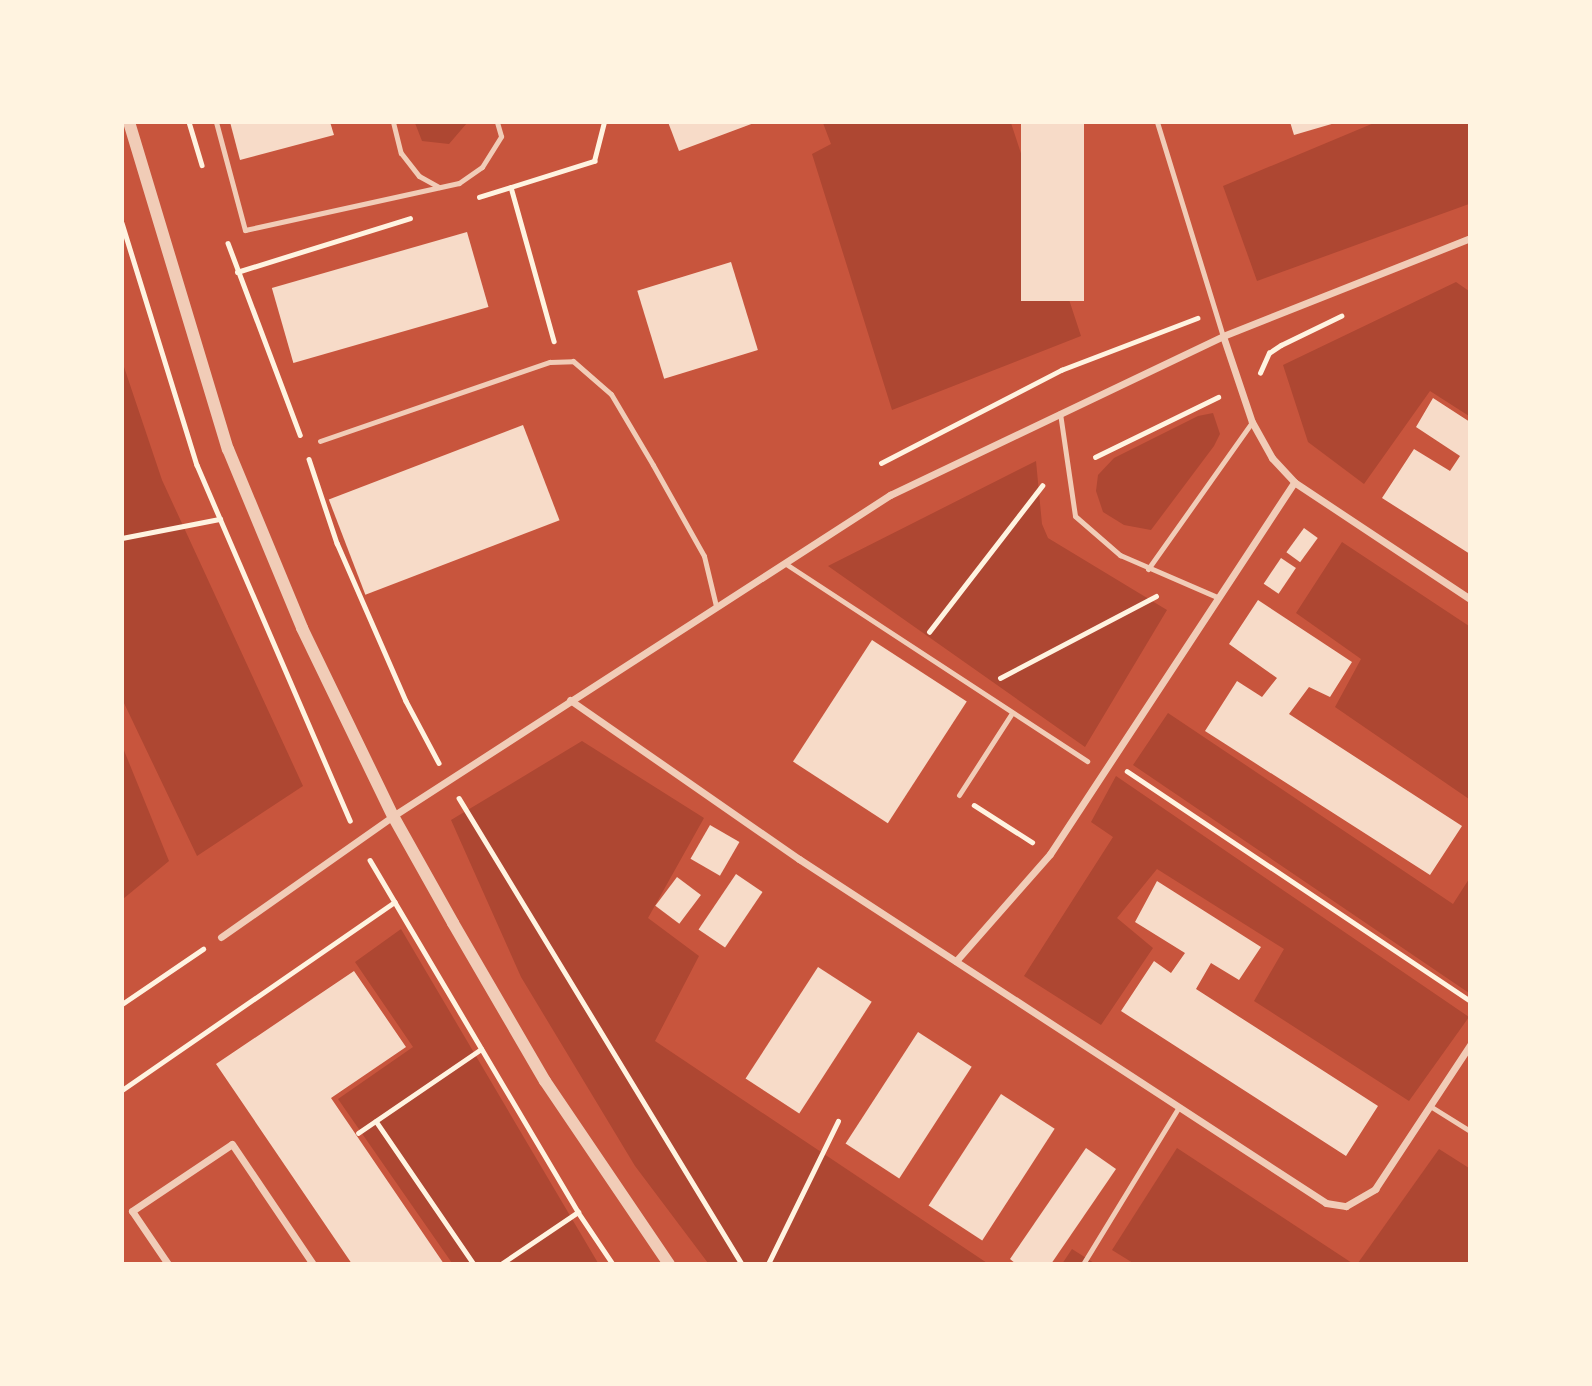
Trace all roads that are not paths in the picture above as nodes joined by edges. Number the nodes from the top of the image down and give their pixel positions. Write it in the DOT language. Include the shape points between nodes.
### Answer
graph roads {
  1 [pos="129,122"];
  2 [pos="216,122"];
  3 [pos="393,122"];
  4 [pos="497,122"];
  5 [pos="1157,122"];
  6 [pos="439,187"];
  7 [pos="1469,238"];
  8 [pos="1223,336"];
  9 [pos="1059,411"];
  10 [pos="1252,422"];
  11 [pos="320,441"];
  12 [pos="1294,482"];
  13 [pos="786,564"];
  14 [pos="1148,569"];
  15 [pos="1217,597"];
  16 [pos="1469,599"];
  17 [pos="716,606"];
  18 [pos="570,700"];
  19 [pos="1012,713"];
  20 [pos="1087,761"];
  21 [pos="959,795"];
  22 [pos="393,816"];
  23 [pos="221,937"];
  24 [pos="956,961"];
  25 [pos="1469,1045"];
  26 [pos="1430,1106"];
  27 [pos="1179,1107"];
  28 [pos="1469,1130"];
  29 [pos="168,1264"];
  30 [pos="313,1264"];
  31 [pos="669,1264"];
  32 [pos="1083,1264"];
  1 -- 22 [label="street" via="237,473 302,628"];
  2 -- 6 [label="lane" via="245,230"];
  3 -- 6 [label="lane" via="401,153 419,176"];
  4 -- 6 [label="lane" via="501,136 482,167 459,183"];
  5 -- 8 [label="lane"];
  7 -- 8 [label="street"];
  8 -- 9 [label="street"];
  8 -- 10 [label="street"];
  9 -- 13 [label="street" via="890,495"];
  9 -- 14 [label="lane" via="1075,516 1097,540"];
  10 -- 12 [label="street" via="1272,458"];
  10 -- 14 [label="lane"];
  11 -- 17 [label="lane" via="560,361 573,361 611,394 704,556"];
  12 -- 15 [label="street"];
  12 -- 16 [label="street"];
  13 -- 17 [label="street"];
  13 -- 19 [label="lane"];
  14 -- 15 [label="lane"];
  15 -- 24 [label="street" via="1050,854"];
  17 -- 18 [label="street"];
  18 -- 22 [label="street"];
  18 -- 24 [label="street"];
  19 -- 20 [label="lane"];
  19 -- 21 [label="lane"];
  22 -- 23 [label="street"];
  22 -- 31 [label="street" via="545,1080"];
  24 -- 27 [label="street"];
  25 -- 26 [label="street"];
  26 -- 27 [label="street" via="1375,1189 1346,1206 1311,1195"];
  26 -- 28 [label="lane"];
  27 -- 32 [label="lane"];
  29 -- 30 [label="street" via="132,1211 232,1144"];
}
